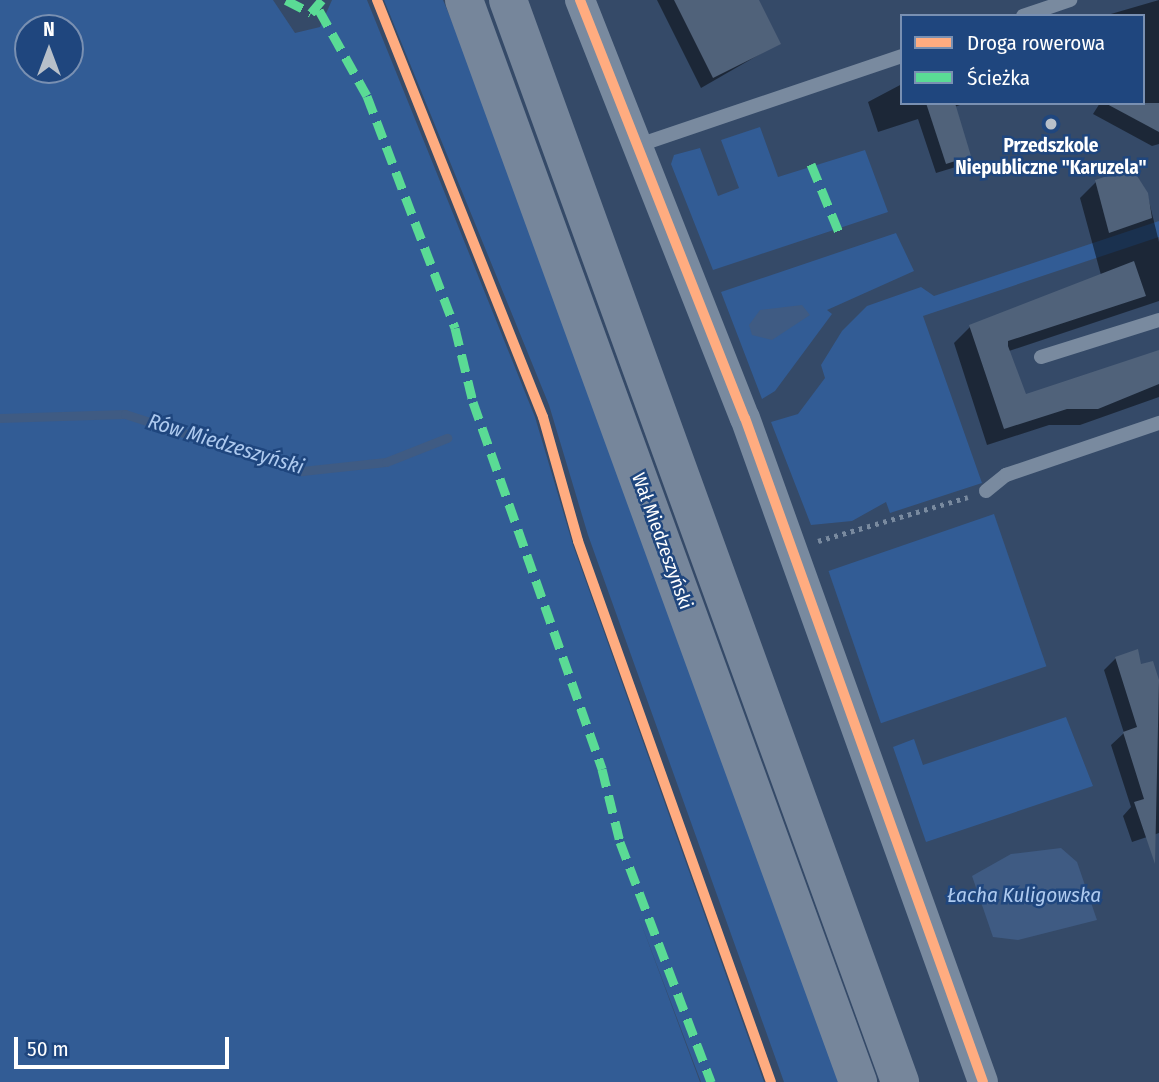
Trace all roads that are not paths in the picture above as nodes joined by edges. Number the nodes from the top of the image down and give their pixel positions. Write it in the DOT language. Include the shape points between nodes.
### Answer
graph roads {
  1 [pos="464,0"];
  2 [pos="508,0"];
  3 [pos="580,0"];
  4 [pos="1070,0"];
  5 [pos="1029,14"];
  6 [pos="900,57"];
  7 [pos="642,144"];
  8 [pos="1159,320"];
  9 [pos="1041,357"];
  10 [pos="1159,422"];
  11 [pos="986,491"];
  12 [pos="858,1082"];
  13 [pos="900,1082"];
  14 [pos="983,1082"];
  1 -- 12 [label="main road, Wał Miedzeszyński"];
  2 -- 13 [label="main road, Wał Miedzeszyński"];
  3 -- 7 [label="street"];
  4 -- 5 [label="lane"];
  6 -- 7 [label="lane"];
  7 -- 14 [label="street"];
  8 -- 9 [label="lane"];
  10 -- 11 [label="lane" via="1006,475"];
}
